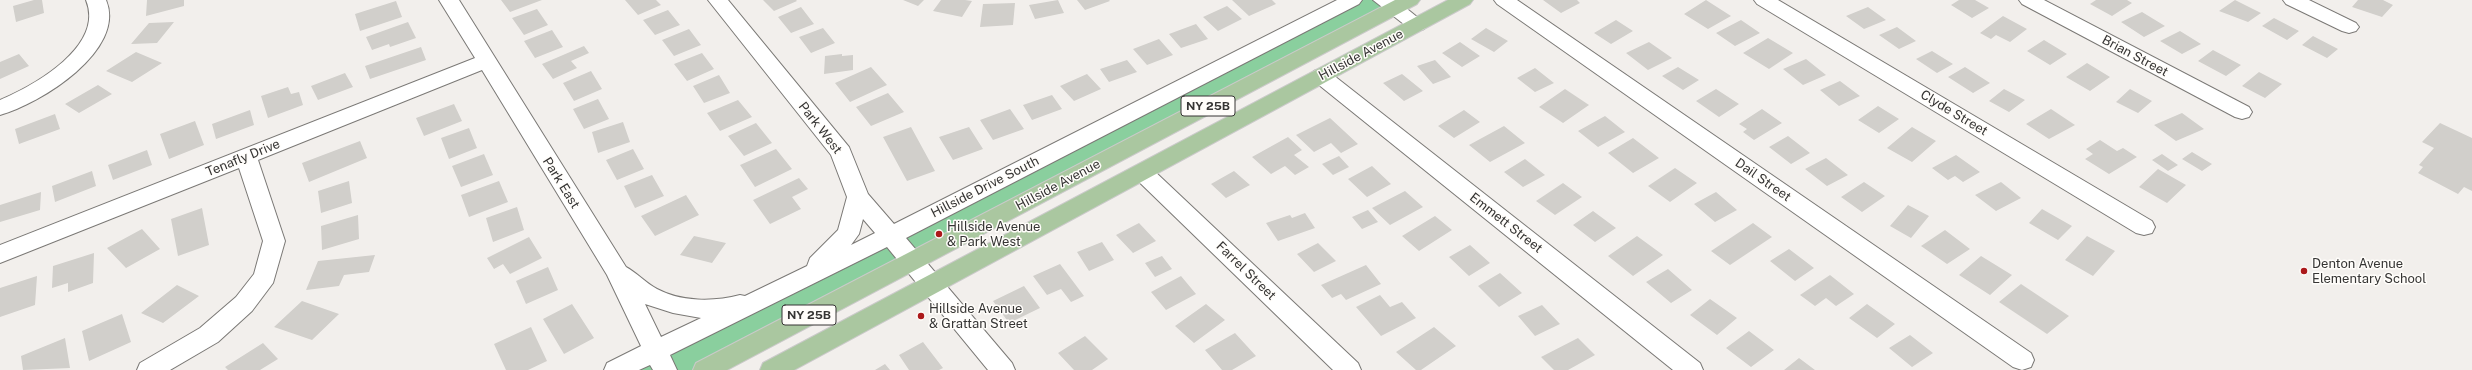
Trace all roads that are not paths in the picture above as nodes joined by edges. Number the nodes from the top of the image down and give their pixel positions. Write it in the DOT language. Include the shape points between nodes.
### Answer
graph roads {
  1 [pos="96,0"];
  2 [pos="449,0"];
  3 [pos="718,0"];
  4 [pos="1352,0"];
  5 [pos="1462,0"];
  6 [pos="1504,0"];
  7 [pos="1764,0"];
  8 [pos="2029,0"];
  9 [pos="2293,0"];
  10 [pos="1396,3"];
  11 [pos="1417,24"];
  12 [pos="2349,27"];
  13 [pos="486,60"];
  14 [pos="1321,76"];
  15 [pos="0,108"];
  16 [pos="2242,112"];
  17 [pos="246,156"];
  18 [pos="1142,172"];
  19 [pos="858,197"];
  20 [pos="2144,227"];
  21 [pos="890,236"];
  22 [pos="0,254"];
  23 [pos="913,261"];
  24 [pos="617,272"];
  25 [pos="933,284"];
  26 [pos="784,288"];
  27 [pos="2022,360"];
  28 [pos="660,361"];
  29 [pos="149,370"];
  30 [pos="616,370"];
  31 [pos="705,370"];
  32 [pos="772,370"];
  33 [pos="1003,370"];
  34 [pos="1349,370"];
  35 [pos="1691,370"];
  1 -- 15 [label="street" via="100,24 92,41 78,58 38,89"];
  2 -- 13 [label="street, Park East"];
  3 -- 19 [label="street, Park West" via="841,152"];
  4 -- 21 [label="street, Hillside Drive South"];
  5 -- 11 [label="main road, Hillside Avenue / NY 25B"];
  6 -- 27 [label="street, Dail Street"];
  7 -- 20 [label="street, Clyde Street"];
  8 -- 16 [label="street, Brian Street"];
  9 -- 12 [label="street"];
  10 -- 11 [label="street"];
  10 -- 23 [label="main road, Hillside Avenue / NY 25B"];
  11 -- 14 [label="main road, Hillside Avenue / NY 25B"];
  13 -- 17 [label="street, Tenafly Drive"];
  13 -- 24 [label="street, Park East"];
  14 -- 18 [label="main road, Hillside Avenue / NY 25B"];
  14 -- 35 [label="street, Emmett Street"];
  17 -- 22 [label="street, Tenafly Drive"];
  17 -- 29 [label="street" via="274,241 264,277 244,304 209,335"];
  18 -- 25 [label="main road, Hillside Avenue / NY 25B"];
  18 -- 34 [label="street, Farrel Street"];
  19 -- 21 [label="street, Park West"];
  19 -- 26 [label="street" via="848,234 826,259"];
  21 -- 23 [label="street, Park West"];
  21 -- 26 [label="street, Hillside Drive South"];
  23 -- 25 [label="street, Park West"];
  23 -- 31 [label="main road, Hillside Avenue / NY 25B"];
  24 -- 26 [label="street" via="652,297 688,308 732,306"];
  24 -- 28 [label="street, Park East"];
  25 -- 32 [label="main road, Hillside Avenue / NY 25B"];
  25 -- 33 [label="street, Park West"];
  26 -- 28 [label="street, Hillside Drive South"];
  28 -- 30 [label="street, Hillside Drive South"];
}
